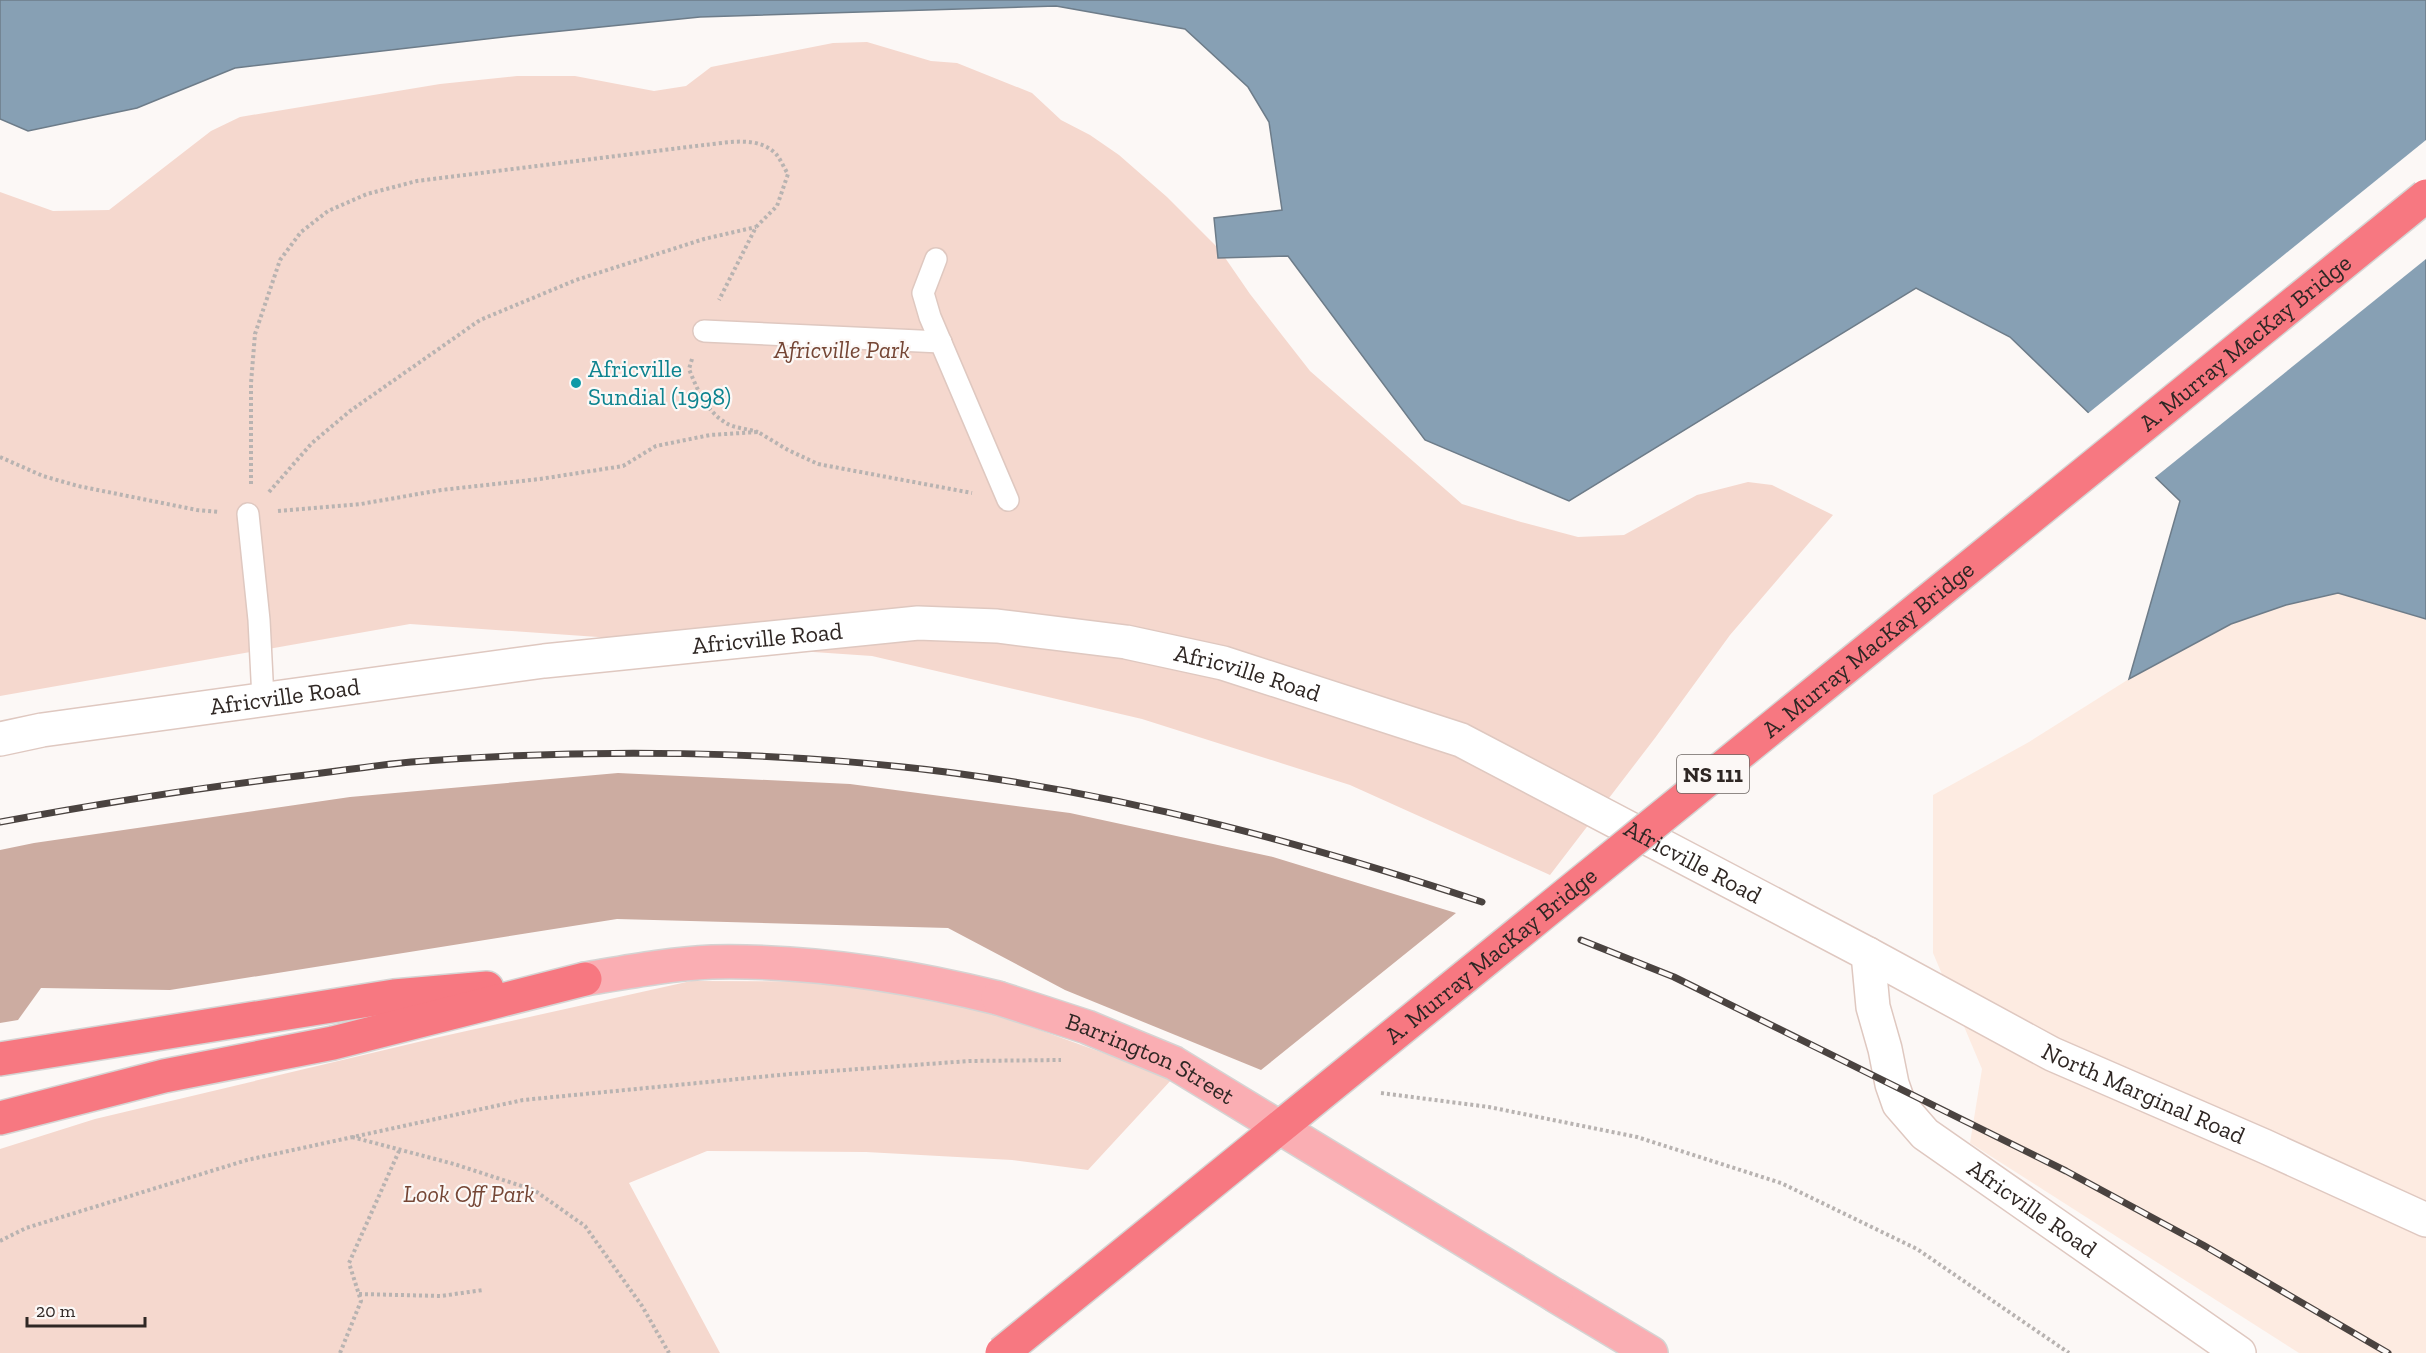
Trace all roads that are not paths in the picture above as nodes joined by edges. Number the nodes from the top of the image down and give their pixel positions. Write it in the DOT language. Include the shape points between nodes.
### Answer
graph roads {
  1 [pos="2426,196"];
  2 [pos="936,259"];
  3 [pos="704,331"];
  4 [pos="941,342"];
  5 [pos="1008,500"];
  6 [pos="248,514"];
  7 [pos="263,699"];
  8 [pos="0,739"];
  9 [pos="1868,954"];
  10 [pos="585,979"];
  11 [pos="0,1059"];
  12 [pos="0,1118"];
  13 [pos="2426,1220"];
  14 [pos="1002,1353"];
  15 [pos="1651,1353"];
  16 [pos="2239,1353"];
  1 -- 14 [label="highway, A. Murray MacKay Bridge / NS 111, bridge"];
  2 -- 4 [label="lane" via="923,293"];
  3 -- 4 [label="lane"];
  4 -- 5 [label="lane"];
  6 -- 7 [label="lane"];
  7 -- 8 [label="street, Africville Road"];
  7 -- 9 [label="street, Africville Road" via="544,660 918,623 997,626 1126,642 1223,663 1461,740"];
  9 -- 13 [label="street, North Marginal Road" via="2052,1054"];
  9 -- 16 [label="street, Africville Road" via="1873,1007 1892,1084 1899,1104 1925,1134"];
  10 -- 11 [label="highway" via="394,996"];
  10 -- 12 [label="highway" via="333,1043 164,1076"];
  10 -- 15 [label="main road, Barrington Street, bridge" via="670,966 754,962 832,968 921,980 998,998 1087,1027 1174,1063"];
}
